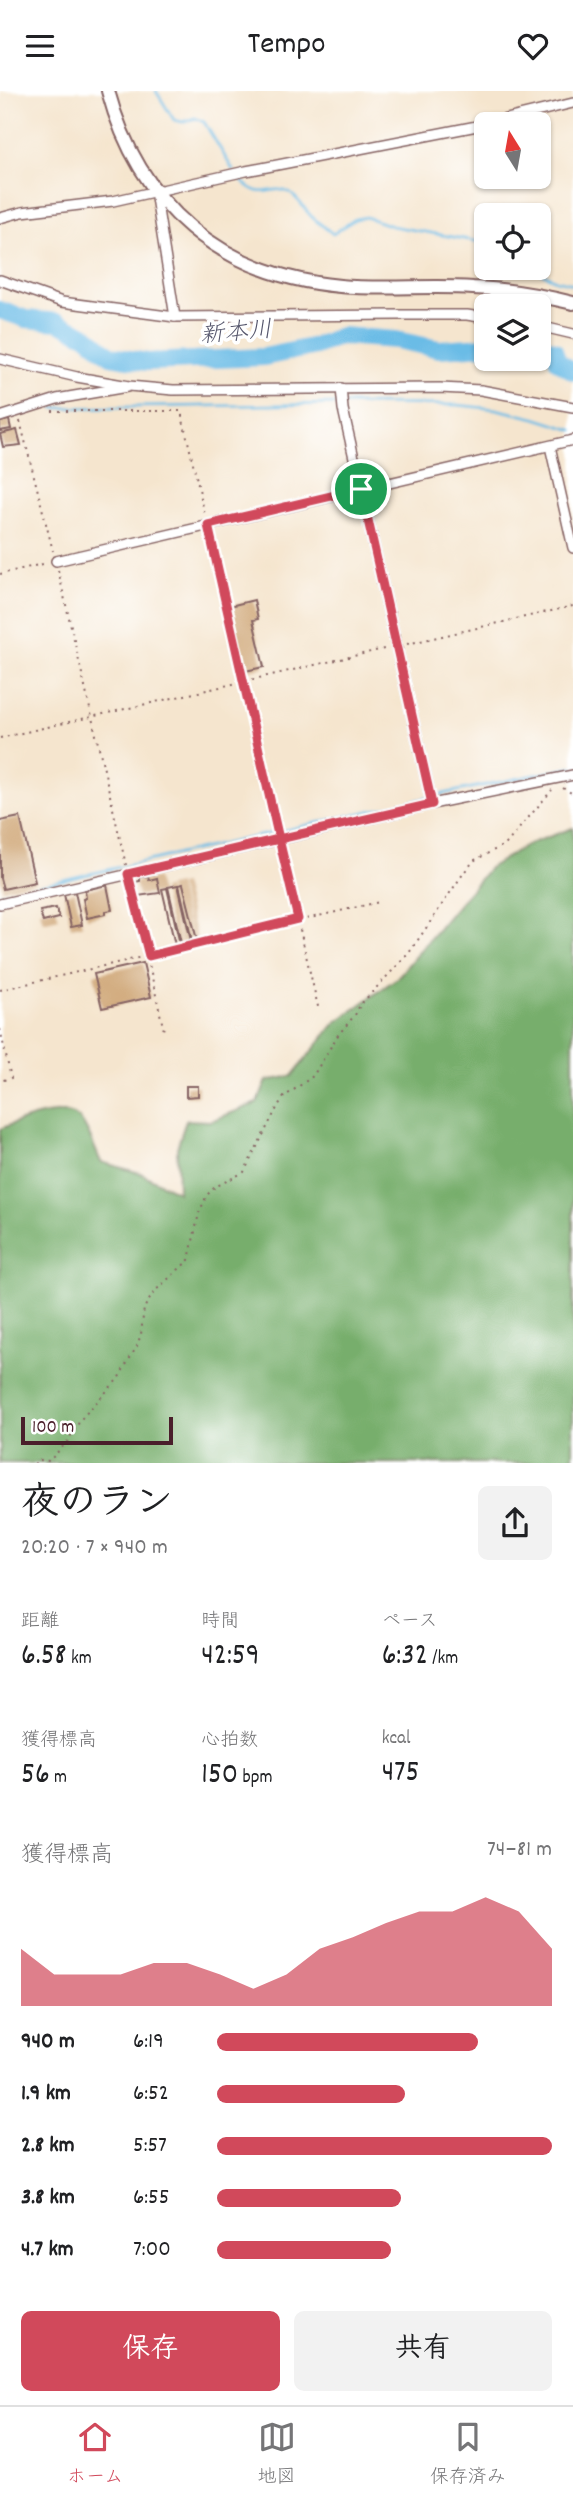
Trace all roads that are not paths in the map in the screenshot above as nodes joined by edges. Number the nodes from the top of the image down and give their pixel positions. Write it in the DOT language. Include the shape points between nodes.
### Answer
graph roads {
  1 [pos="108,91"];
  2 [pos="573,103"];
  3 [pos="155,191"];
  4 [pos="0,218"];
  5 [pos="0,280"];
  6 [pos="573,303"];
  7 [pos="175,317"];
  8 [pos="474,318"];
  9 [pos="551,329"];
  10 [pos="573,334"];
  11 [pos="0,359"];
  12 [pos="129,387"];
  13 [pos="341,388"];
  14 [pos="573,407"];
  15 [pos="0,417"];
  16 [pos="573,440"];
  17 [pos="550,446"];
  18 [pos="361,489"];
  19 [pos="573,548"];
  20 [pos="56,561"];
  21 [pos="573,775"];
  22 [pos="432,804"];
  23 [pos="0,904"];
  1 -- 3 [label="street" via="131,155"];
  2 -- 3 [label="street"];
  3 -- 4 [label="street"];
  3 -- 6 [label="street" via="190,229 281,277 340,286 474,288"];
  3 -- 7 [label="street"];
  5 -- 7 [label="street" via="62,302"];
  7 -- 8 [label="street"];
  9 -- 10 [label="street"];
  11 -- 12 [label="street"];
  12 -- 13 [label="street"];
  12 -- 15 [label="street" via="78,394"];
  13 -- 14 [label="street" via="481,390"];
  13 -- 18 [label="street"];
  16 -- 17 [label="street"];
  17 -- 18 [label="street"];
  17 -- 19 [label="street"];
  18 -- 20 [label="street"];
  18 -- 22 [label="street"];
  21 -- 22 [label="street"];
  22 -- 23 [label="street"];
}
